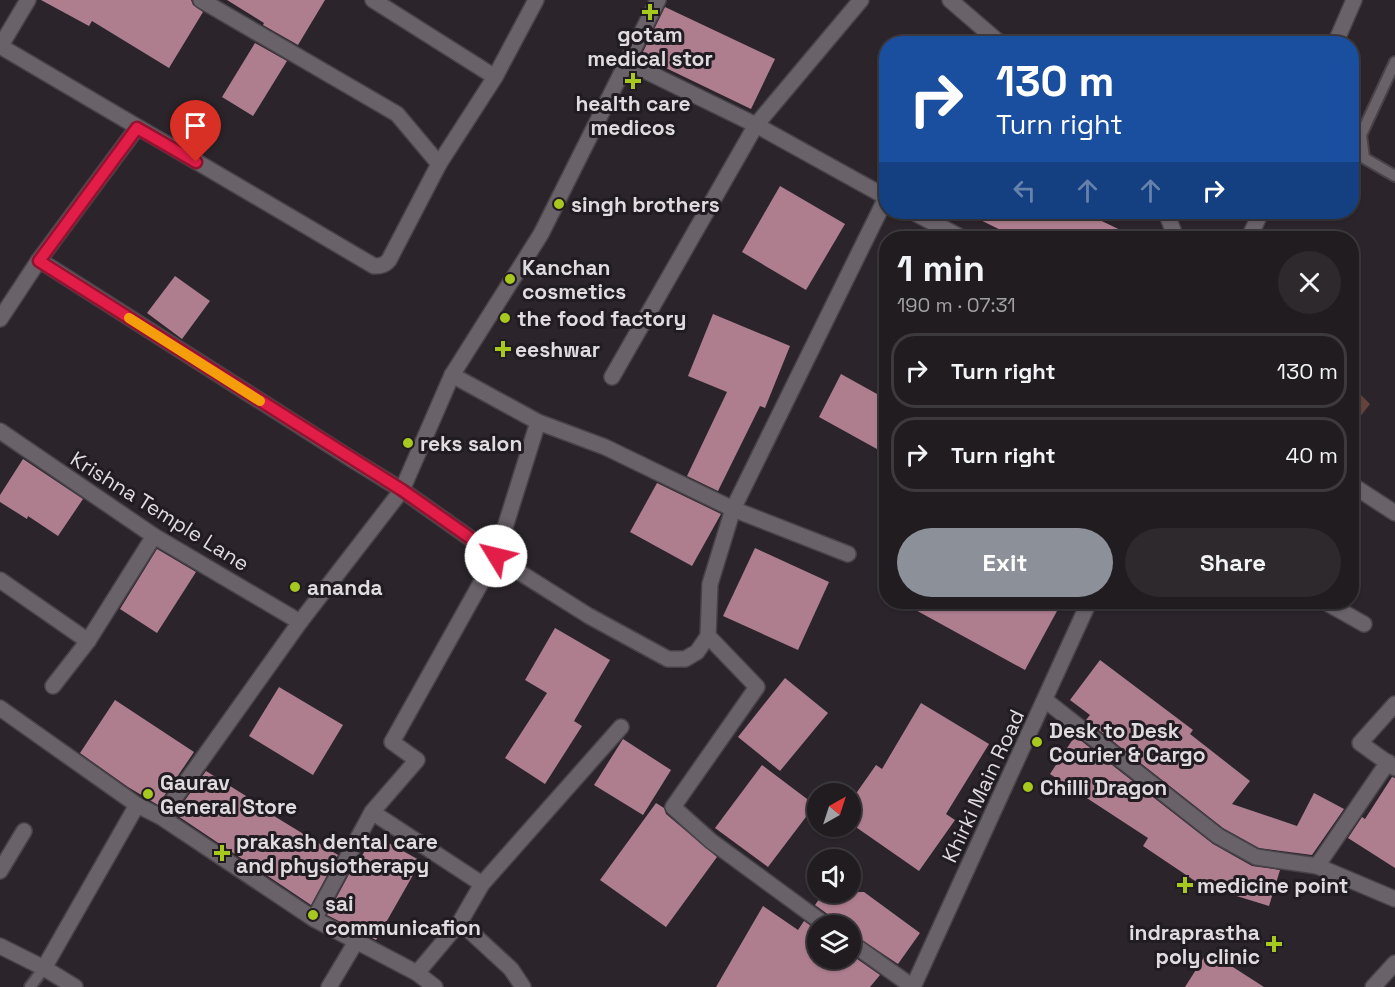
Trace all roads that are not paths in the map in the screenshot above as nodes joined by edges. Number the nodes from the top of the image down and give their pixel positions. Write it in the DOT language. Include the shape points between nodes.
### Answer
graph roads {
  1 [pos="28,0"];
  2 [pos="201,0"];
  3 [pos="373,0"];
  4 [pos="536,0"];
  5 [pos="658,0"];
  6 [pos="861,0"];
  7 [pos="950,0"];
  8 [pos="1354,0"];
  9 [pos="992,36"];
  10 [pos="1338,36"];
  11 [pos="0,46"];
  12 [pos="627,62"];
  13 [pos="1395,62"];
  14 [pos="495,77"];
  15 [pos="756,125"];
  16 [pos="137,128"];
  17 [pos="439,164"];
  18 [pos="1395,176"];
  19 [pos="879,193"];
  20 [pos="879,211"];
  21 [pos="926,219"];
  22 [pos="949,231"];
  23 [pos="39,261"];
  24 [pos="0,319"];
  25 [pos="452,375"];
  26 [pos="612,377"];
  27 [pos="538,422"];
  28 [pos="0,431"];
  29 [pos="402,490"];
  30 [pos="1359,490"];
  31 [pos="733,509"];
  32 [pos="1395,513"];
  33 [pos="154,536"];
  34 [pos="848,554"];
  35 [pos="496,556"];
  36 [pos="0,580"];
  37 [pos="1086,609"];
  38 [pos="1337,609"];
  39 [pos="300,622"];
  40 [pos="1364,624"];
  41 [pos="708,636"];
  42 [pos="88,641"];
  43 [pos="53,687"];
  44 [pos="1046,700"];
  45 [pos="1395,704"];
  46 [pos="0,708"];
  47 [pos="621,727"];
  48 [pos="1391,765"];
  49 [pos="137,805"];
  50 [pos="372,812"];
  51 [pos="161,817"];
  52 [pos="24,831"];
  53 [pos="1317,866"];
  54 [pos="0,871"];
  55 [pos="482,884"];
  56 [pos="1395,899"];
  57 [pos="812,915"];
  58 [pos="314,919"];
  59 [pos="460,922"];
  60 [pos="357,940"];
  61 [pos="0,946"];
  62 [pos="861,950"];
  63 [pos="1395,963"];
  64 [pos="44,968"];
  65 [pos="417,973"];
  66 [pos="30,987"];
  67 [pos="75,987"];
  68 [pos="329,987"];
  69 [pos="435,987"];
  70 [pos="523,987"];
  71 [pos="913,987"];
  72 [pos="1373,987"];
  1 -- 11 [label="street"];
  2 -- 17 [label="street" via="397,114"];
  3 -- 14 [label="street"];
  4 -- 14 [label="street"];
  5 -- 12 [label="street"];
  6 -- 15 [label="street"];
  7 -- 9 [label="street"];
  8 -- 10 [label="street"];
  11 -- 16 [label="street"];
  12 -- 15 [label="street"];
  12 -- 25 [label="street" via="541,234"];
  13 -- 18 [label="lane" via="1361,135 1364,158"];
  14 -- 17 [label="street"];
  15 -- 19 [label="street"];
  15 -- 26 [label="street"];
  16 -- 17 [label="street" via="374,266 389,260"];
  16 -- 23 [label="street"];
  20 -- 31 [label="street"];
  21 -- 22 [label="street"];
  23 -- 24 [label="street"];
  23 -- 29 [label="street"];
  25 -- 27 [label="street"];
  25 -- 29 [label="street"];
  27 -- 31 [label="street" via="605,447"];
  27 -- 35 [label="street"];
  28 -- 33 [label="street, Krishna Temple Lane"];
  29 -- 35 [label="street"];
  29 -- 39 [label="street"];
  30 -- 32 [label="street"];
  31 -- 34 [label="street"];
  31 -- 41 [label="street" via="710,584"];
  33 -- 39 [label="street, Krishna Temple Lane"];
  33 -- 42 [label="street"];
  35 -- 41 [label="street" via="589,616 668,659 685,659 697,652"];
  35 -- 50 [label="street" via="392,742 417,760"];
  36 -- 42 [label="street"];
  37 -- 44 [label="street, Khirki Main Road"];
  38 -- 40 [label="street"];
  39 -- 51 [label="street"];
  41 -- 57 [label="street" via="757,687 673,807 711,841"];
  42 -- 43 [label="street"];
  44 -- 53 [label="street" via="1227,842 1256,856"];
  44 -- 71 [label="street, Khirki Main Road"];
  45 -- 48 [label="street" via="1360,743"];
  46 -- 49 [label="street"];
  47 -- 55 [label="street"];
  48 -- 53 [label="street"];
  49 -- 51 [label="street"];
  49 -- 64 [label="street"];
  50 -- 55 [label="street"];
  50 -- 58 [label="street"];
  51 -- 58 [label="street"];
  52 -- 54 [label="street"];
  53 -- 56 [label="street"];
  55 -- 59 [label="street"];
  58 -- 60 [label="street"];
  59 -- 65 [label="street"];
  59 -- 70 [label="street" via="511,969"];
  60 -- 65 [label="street"];
  60 -- 68 [label="street"];
  61 -- 64 [label="street"];
  62 -- 71 [label="street"];
  63 -- 72 [label="street"];
  64 -- 66 [label="lane"];
  64 -- 67 [label="street"];
  65 -- 69 [label="street"];
}
